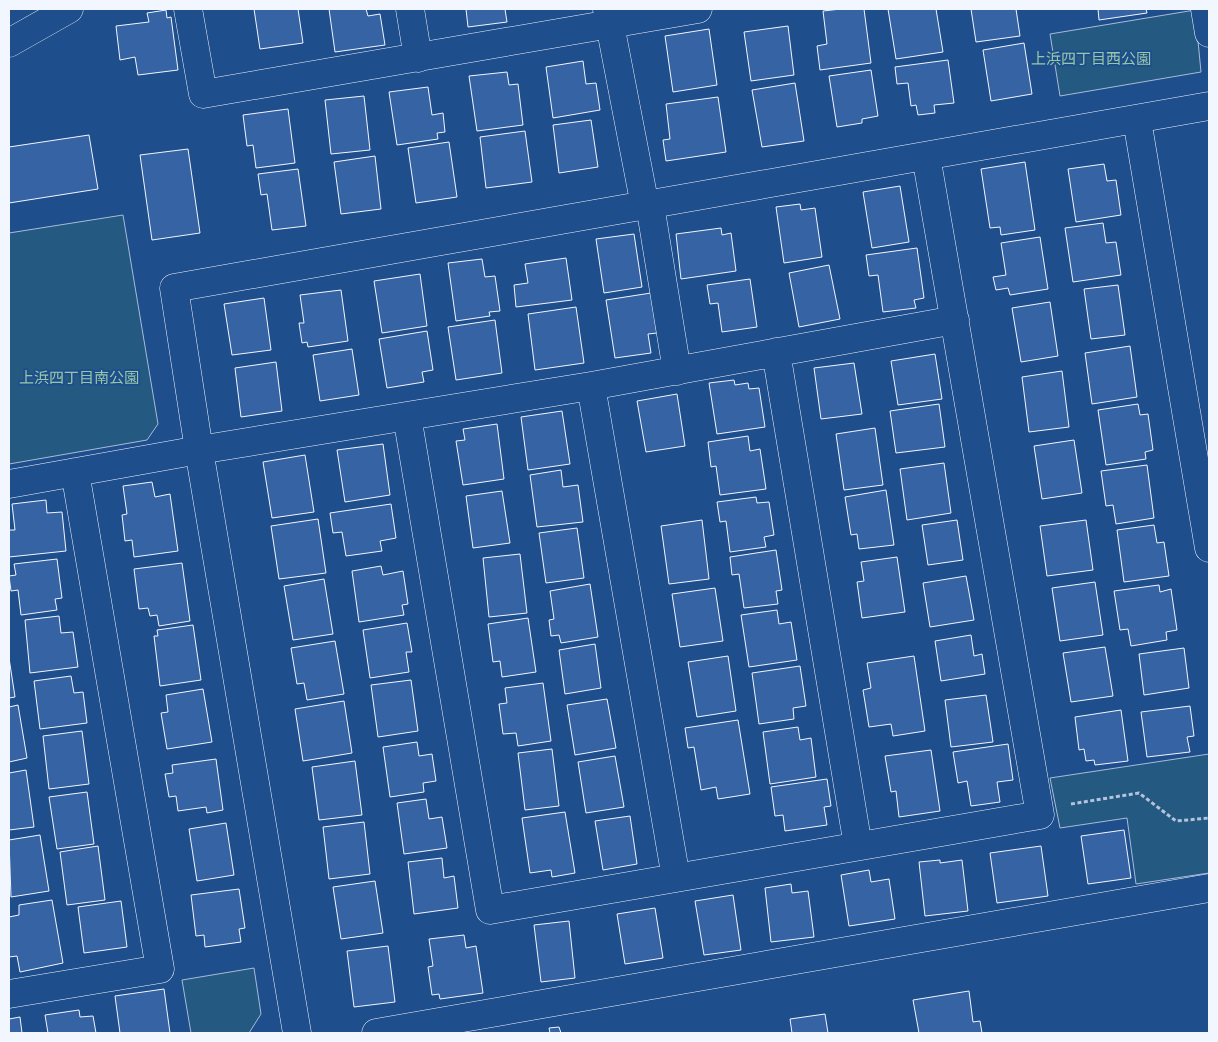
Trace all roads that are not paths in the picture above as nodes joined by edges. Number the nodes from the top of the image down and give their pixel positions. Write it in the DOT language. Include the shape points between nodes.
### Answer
graph roads {
  1 [pos="69,9"];
  2 [pos="188,9"];
  3 [pos="410,9"];
  4 [pos="698,9"];
  5 [pos="1205,9"];
  6 [pos="609,17"];
  7 [pos="1209,33"];
  8 [pos="9,43"];
  9 [pos="418,58"];
  10 [pos="1209,106"];
  11 [pos="1138,120"];
  12 [pos="926,156"];
  13 [pos="647,205"];
  14 [pos="954,320"];
  15 [pos="776,352"];
  16 [pos="677,370"];
  17 [pos="591,386"];
  18 [pos="407,416"];
  19 [pos="198,450"];
  20 [pos="75,472"];
  21 [pos="9,484"];
  22 [pos="1209,548"];
  23 [pos="858,846"];
  24 [pos="676,878"];
  25 [pos="1209,888"];
  26 [pos="9,994"];
  27 [pos="297,1033"];
  28 [pos="376,1033"];
  1 -- 8 [label="street"];
  2 -- 9 [label="street" via="203,94"];
  3 -- 9 [label="street"];
  4 -- 6 [label="street"];
  5 -- 7 [label="street"];
  6 -- 9 [label="street"];
  6 -- 13 [label="street"];
  10 -- 11 [label="street"];
  11 -- 12 [label="street"];
  11 -- 22 [label="street"];
  12 -- 13 [label="street"];
  12 -- 14 [label="street"];
  13 -- 16 [label="street"];
  13 -- 19 [label="street" via="174,288"];
  14 -- 15 [label="street"];
  14 -- 23 [label="street" via="1040,815"];
  15 -- 16 [label="street"];
  15 -- 23 [label="street"];
  16 -- 17 [label="street"];
  17 -- 18 [label="street"];
  17 -- 24 [label="street"];
  18 -- 19 [label="street"];
  18 -- 24 [label="street" via="490,910"];
  19 -- 20 [label="street"];
  19 -- 27 [label="street"];
  20 -- 21 [label="street"];
  20 -- 26 [label="street" via="160,969"];
  23 -- 24 [label="street"];
  25 -- 28 [label="street"];
}
